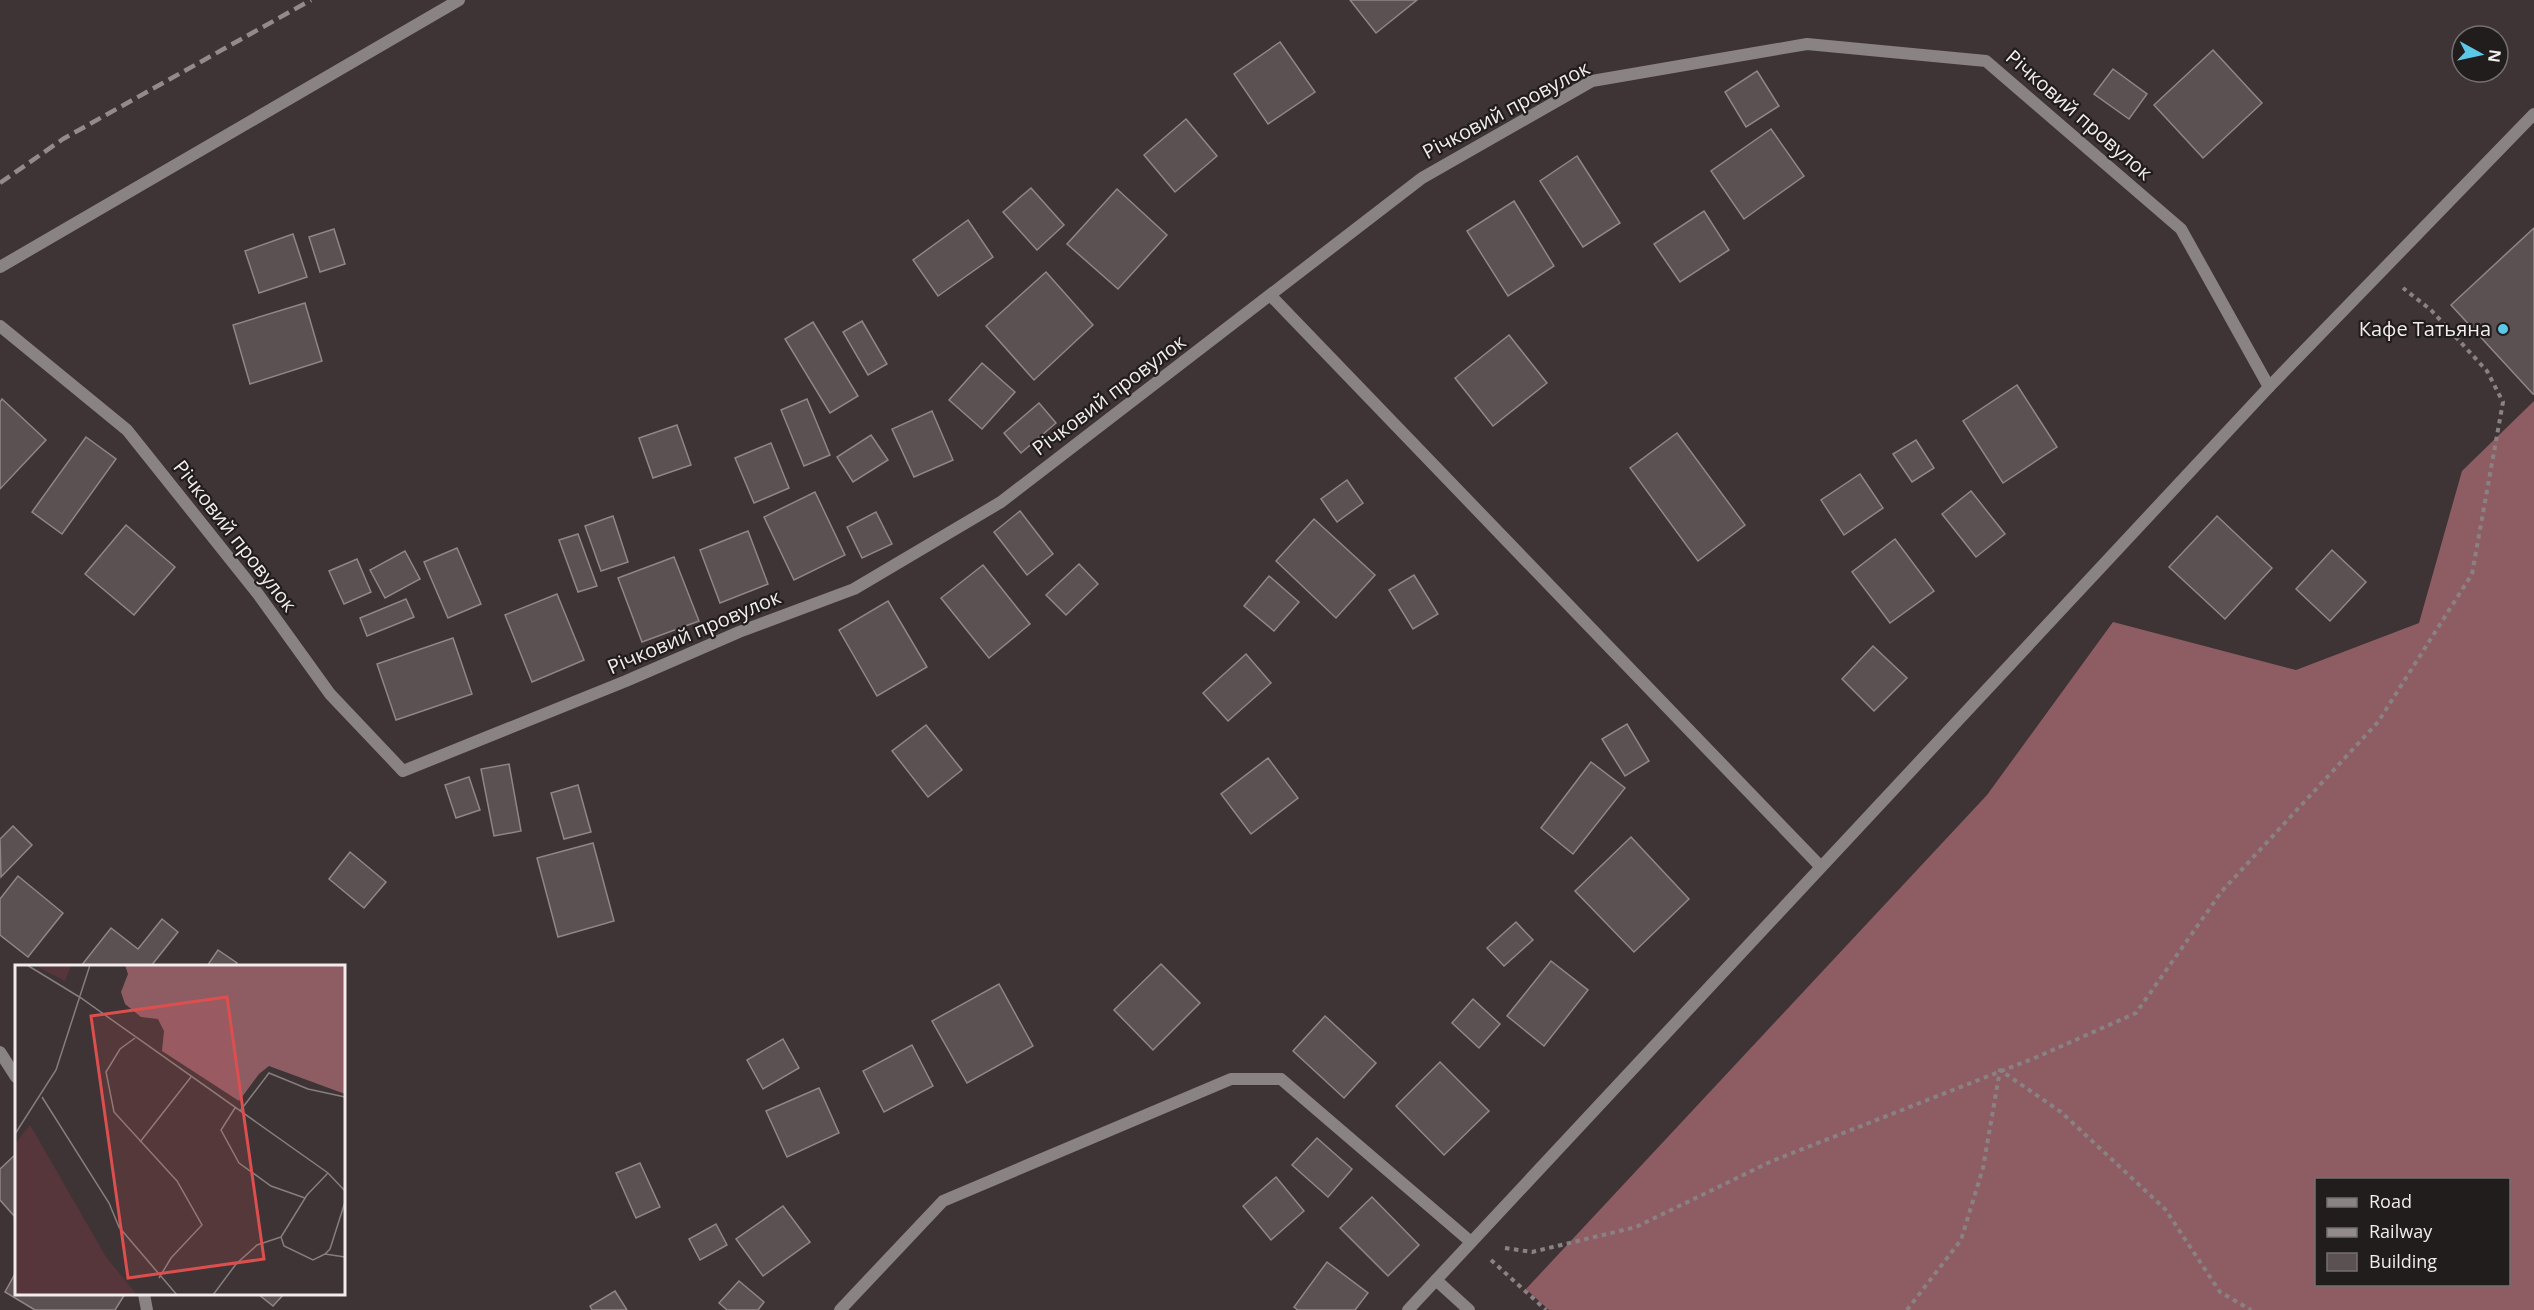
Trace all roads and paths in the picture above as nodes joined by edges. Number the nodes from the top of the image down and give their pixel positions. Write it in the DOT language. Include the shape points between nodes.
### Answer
graph roads {
  1 [pos="459,0"];
  2 [pos="2534,114"];
  3 [pos="0,267"];
  4 [pos="2382,271"];
  5 [pos="1271,296"];
  6 [pos="0,326"];
  7 [pos="2269,387"];
  8 [pos="1821,867"];
  9 [pos="0,1052"];
  10 [pos="2000,1070"];
  11 [pos="15,1075"];
  12 [pos="1471,1242"];
  13 [pos="1436,1280"];
  14 [pos="144,1295"];
  15 [pos="147,1310"];
  16 [pos="840,1310"];
  17 [pos="1408,1310"];
  18 [pos="1469,1310"];
  19 [pos="1546,1310"];
  20 [pos="1906,1310"];
  21 [pos="2251,1310"];
  1 -- 3 [label="street"];
  2 -- 4 [label="street"];
  4 -- 7 [label="street"];
  4 -- 10 [label="path" via="2431,310 2487,371 2503,402 2472,574 2378,722 2222,891 2136,1013"];
  5 -- 6 [label="street, Річковий провулок" via="1001,502 854,589 739,632 403,771 330,694 258,594 127,430"];
  5 -- 7 [label="street, Річковий провулок" via="1422,178 1592,81 1807,44 1851,48 1986,61 2181,229"];
  5 -- 8 [label="street"];
  7 -- 8 [label="street"];
  8 -- 12 [label="street"];
  9 -- 11 [label="street"];
  10 -- 12 [label="path" via="1772,1161 1636,1227 1532,1252"];
  10 -- 20 [label="path" via="1983,1168 1961,1240"];
  10 -- 21 [label="path" via="2061,1112 2165,1209 2220,1292"];
  12 -- 13 [label="street"];
  12 -- 16 [label="street" via="1281,1079 1231,1079 943,1202"];
  12 -- 19 [label="path"];
  13 -- 17 [label="street"];
  13 -- 18 [label="street"];
  14 -- 15 [label="street"];
}
